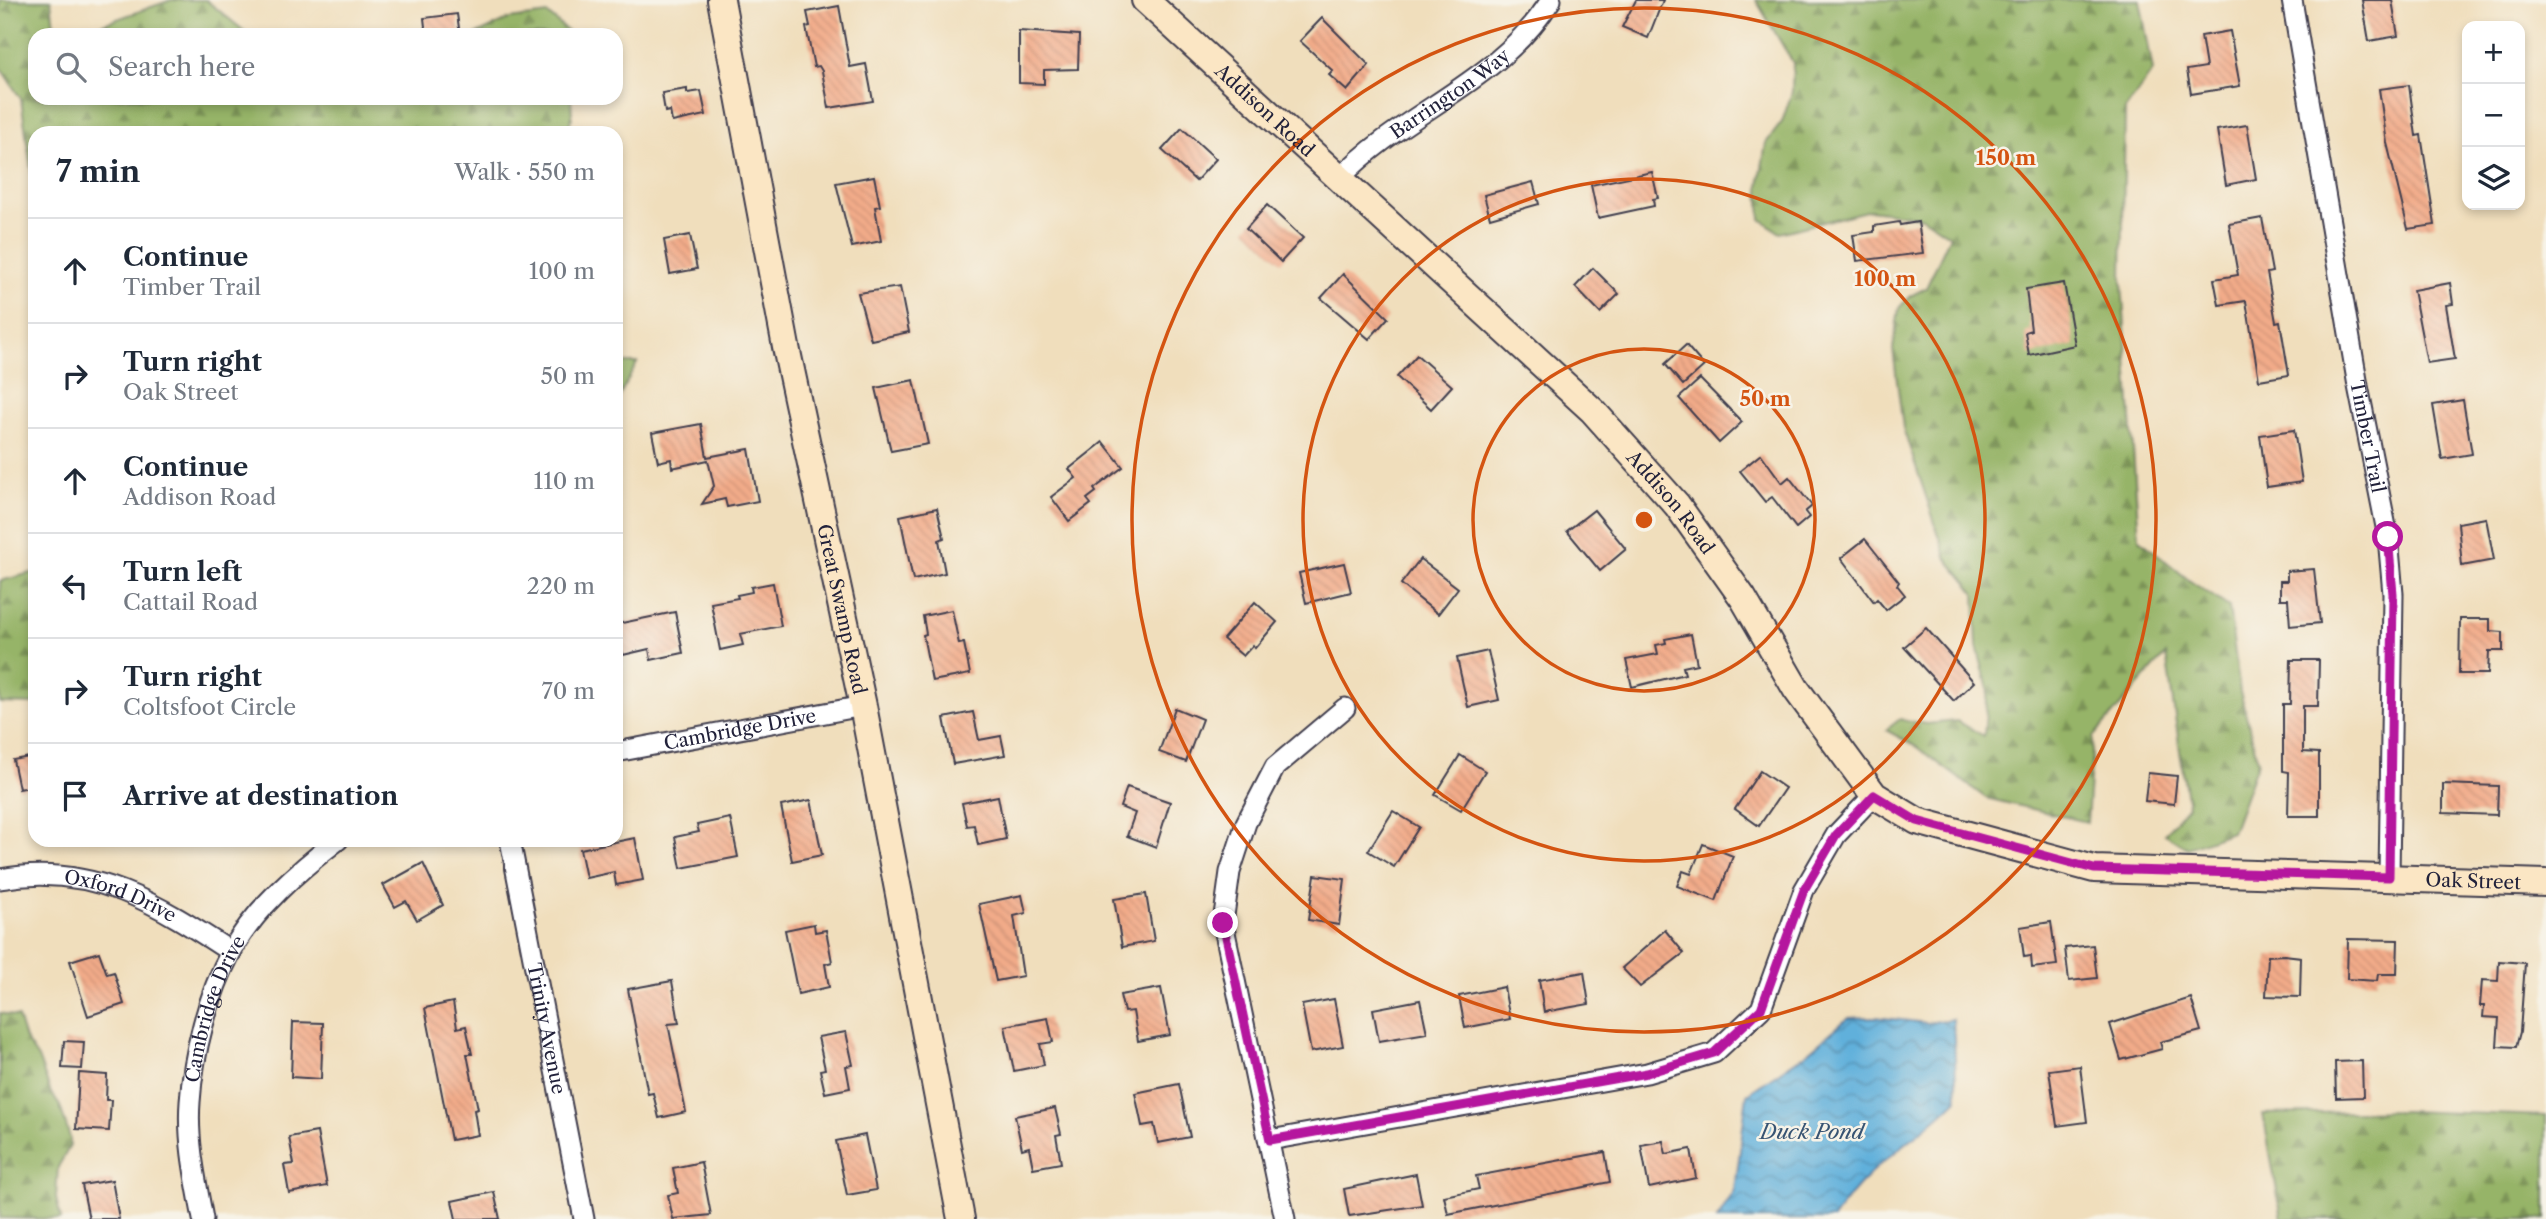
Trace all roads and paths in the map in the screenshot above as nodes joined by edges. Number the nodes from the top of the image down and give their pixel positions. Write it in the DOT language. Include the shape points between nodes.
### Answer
graph roads {
  1 [pos="721,0"];
  2 [pos="1145,0"];
  3 [pos="1551,0"];
  4 [pos="2292,0"];
  5 [pos="1339,179"];
  6 [pos="863,706"];
  7 [pos="1345,708"];
  8 [pos="623,751"];
  9 [pos="1874,795"];
  10 [pos="329,847"];
  11 [pos="511,847"];
  12 [pos="2233,874"];
  13 [pos="2389,877"];
  14 [pos="0,879"];
  15 [pos="2546,883"];
  16 [pos="231,952"];
  17 [pos="1270,1140"];
  18 [pos="203,1219"];
  19 [pos="584,1219"];
  20 [pos="961,1219"];
  21 [pos="1285,1219"];
  1 -- 6 [label="main road, Great Swamp Road" via="786,347"];
  2 -- 5 [label="main road, Addison Road"];
  3 -- 5 [label="street, Barrington Way" via="1505,57 1383,140"];
  4 -- 13 [label="street, Timber Trail" via="2388,537 2393,594"];
  5 -- 9 [label="main road, Addison Road" via="1593,411 1677,505 1742,598 1796,689"];
  6 -- 8 [label="street, Cambridge Drive"];
  6 -- 20 [label="main road, Great Swamp Road"];
  7 -- 17 [label="street" via="1275,767 1246,822 1230,873 1223,923"];
  9 -- 12 [label="main road, Addison Road" via="1917,821 2094,869"];
  9 -- 17 [label="street" via="1836,835 1804,890 1761,1009 1714,1053 1647,1073"];
  10 -- 16 [label="street, Cambridge Drive" via="285,886"];
  11 -- 19 [label="street, Trinity Avenue"];
  12 -- 13 [label="main road, Oak Street"];
  13 -- 15 [label="main road, Oak Street"];
  14 -- 16 [label="street, Oxford Drive" via="33,873 83,878 134,894"];
  16 -- 18 [label="street, Cambridge Drive" via="198,1050 190,1102 192,1160"];
  17 -- 21 [label="street"];
}
